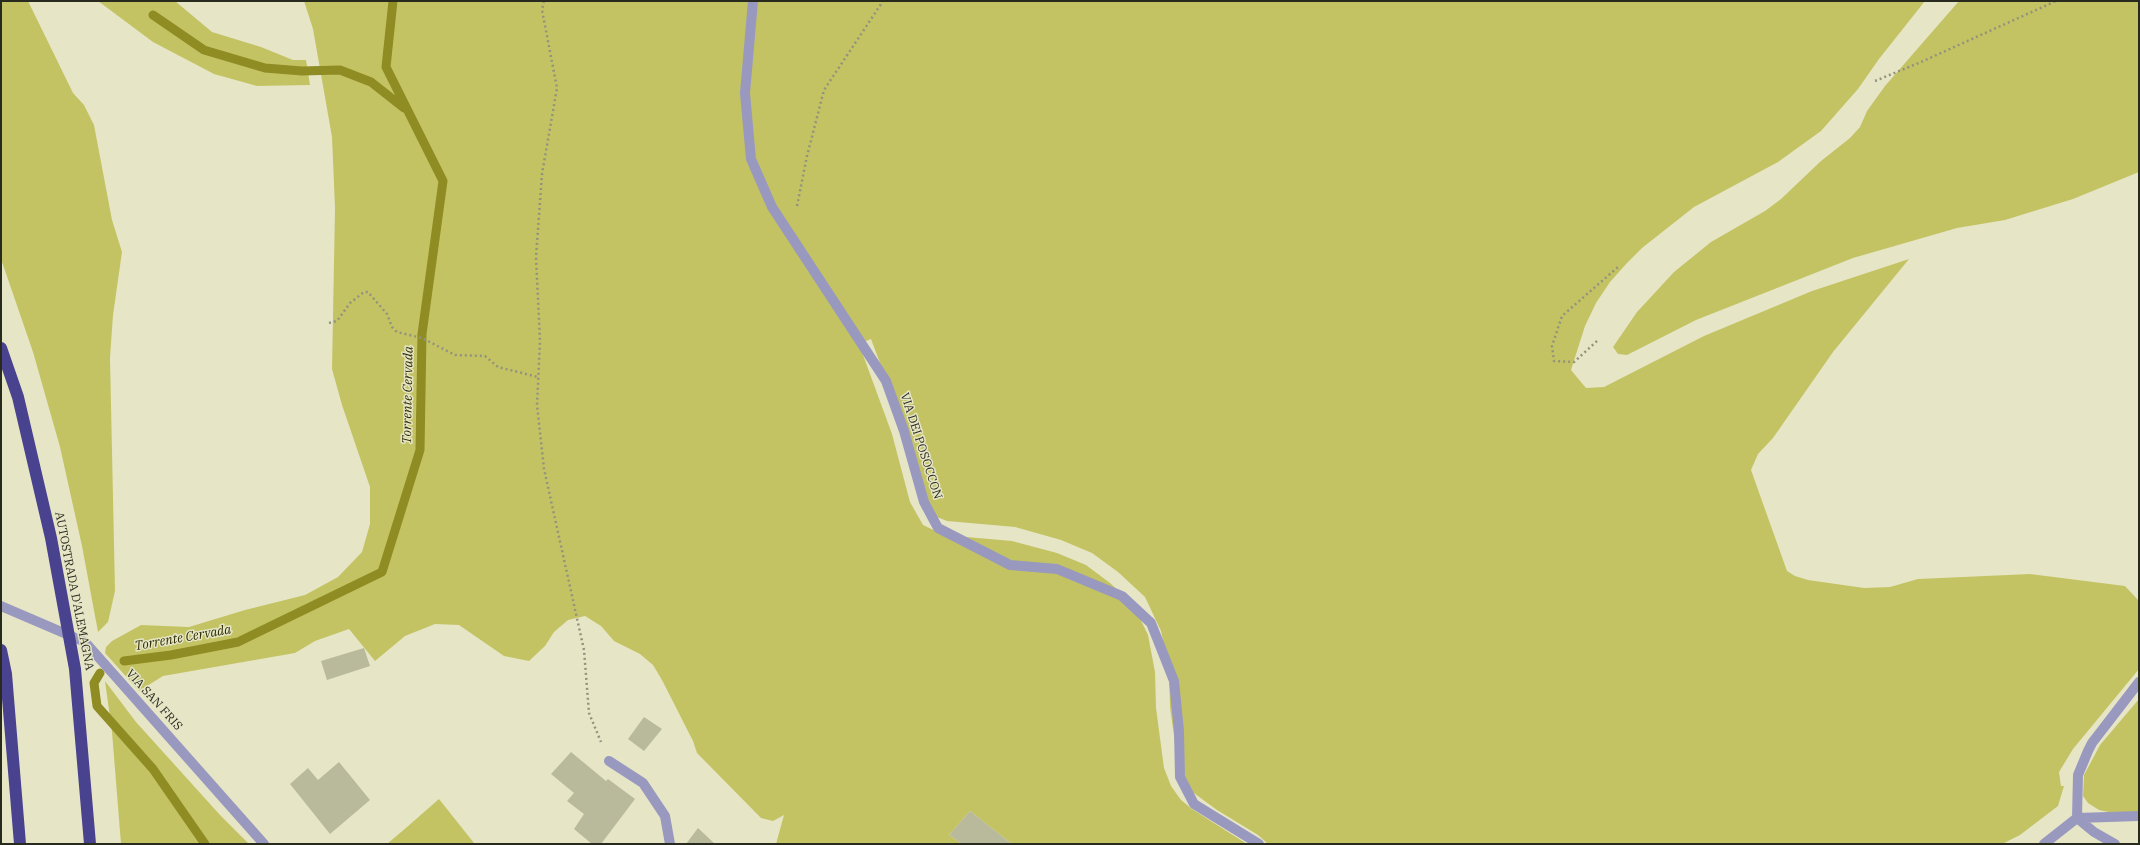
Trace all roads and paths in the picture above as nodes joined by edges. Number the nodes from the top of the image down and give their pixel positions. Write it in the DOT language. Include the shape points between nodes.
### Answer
graph roads {
  1 [pos="544,1"];
  2 [pos="753,1"];
  3 [pos="883,1"];
  4 [pos="2056,1"];
  5 [pos="1875,80"];
  6 [pos="792,235"];
  7 [pos="1618,267"];
  8 [pos="329,323"];
  9 [pos="1597,342"];
  10 [pos="1,348"];
  11 [pos="538,378"];
  12 [pos="1,606"];
  13 [pos="1,650"];
  14 [pos="2139,682"];
  15 [pos="609,760"];
  16 [pos="2139,816"];
  17 [pos="2077,818"];
  18 [pos="20,844"];
  19 [pos="90,844"];
  20 [pos="264,844"];
  21 [pos="670,844"];
  22 [pos="1259,844"];
  23 [pos="2044,844"];
  24 [pos="2115,844"];
  1 -- 11 [label="path" via="542,10 557,88 542,174 536,257 540,341"];
  2 -- 6 [label="street, VIA DEI POSOCCON" via="745,92 751,159 772,207"];
  3 -- 6 [label="path" via="824,90 807,156"];
  4 -- 5 [label="path"];
  6 -- 22 [label="street, VIA DEI POSOCCON" via="886,381 904,431 924,502 938,528 1010,565 1056,569 1122,596 1151,623 1174,681 1180,777 1194,804"];
  7 -- 9 [label="path" via="1562,316 1552,346 1554,361 1574,362"];
  8 -- 11 [label="path" via="337,321 350,303 364,292 368,292 387,314 397,332 422,338 455,355 484,356 498,366"];
  10 -- 19 [label="highway, AUTOSTRADA D'ALEMAGNA, bridge" via="18,397 48,523 75,669"];
  11 -- 15 [label="path" via="537,405 544,469 584,650 589,712"];
  12 -- 20 [label="street, VIA SAN FRIS" via="85,642"];
  13 -- 18 [label="highway" via="6,674"];
  14 -- 17 [label="street" via="2092,743 2076,784"];
  15 -- 21 [label="street" via="643,783 665,816"];
  16 -- 17 [label="street"];
  17 -- 23 [label="street"];
  17 -- 24 [label="street"];
}
